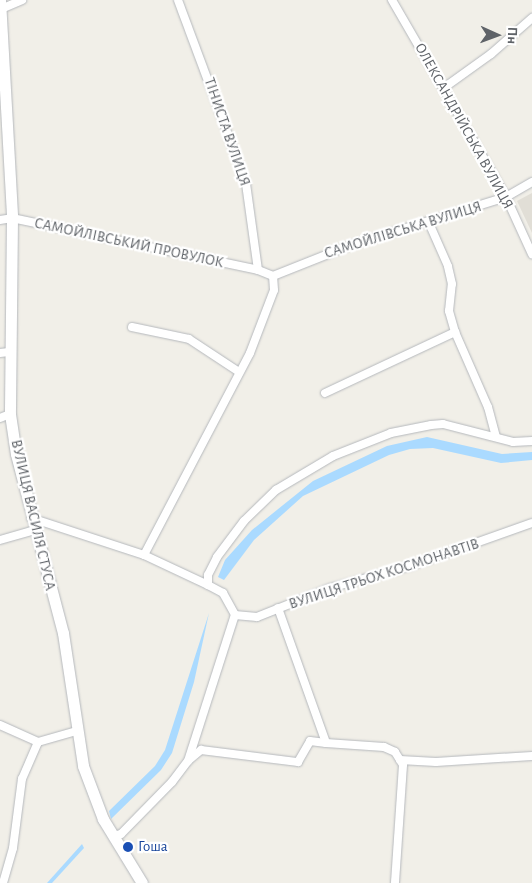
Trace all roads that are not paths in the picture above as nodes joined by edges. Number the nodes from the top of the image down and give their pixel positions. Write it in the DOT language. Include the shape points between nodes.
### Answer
graph roads {
  1 [pos="22,0"];
  2 [pos="178,0"];
  3 [pos="392,0"];
  4 [pos="0,4"];
  5 [pos="532,18"];
  6 [pos="445,87"];
  7 [pos="532,182"];
  8 [pos="506,197"];
  9 [pos="12,218"];
  10 [pos="0,220"];
  11 [pos="429,224"];
  12 [pos="532,254"];
  13 [pos="258,270"];
  14 [pos="272,276"];
  15 [pos="132,327"];
  16 [pos="454,332"];
  17 [pos="5,353"];
  18 [pos="240,372"];
  19 [pos="325,393"];
  20 [pos="5,416"];
  21 [pos="496,437"];
  22 [pos="532,441"];
  23 [pos="31,518"];
  24 [pos="532,523"];
  25 [pos="34,530"];
  26 [pos="0,540"];
  27 [pos="144,555"];
  28 [pos="208,585"];
  29 [pos="278,608"];
  30 [pos="235,614"];
  31 [pos="0,725"];
  32 [pos="76,731"];
  33 [pos="38,742"];
  34 [pos="326,743"];
  35 [pos="532,756"];
  36 [pos="400,760"];
  37 [pos="188,761"];
  38 [pos="113,836"];
  39 [pos="3,883"];
  40 [pos="142,883"];
  41 [pos="395,883"];
  1 -- 4 [label="street, ВУЛИЦЯ ВАСИЛЯ СТУСА"];
  2 -- 13 [label="street, ТІНИСТА ВУЛИЦЯ" via="246,183"];
  3 -- 6 [label="street, ОЛЕКСАНДРІЙСЬКА ВУЛИЦЯ"];
  4 -- 9 [label="main road, ВУЛИЦЯ ВАСИЛЯ СТУСА"];
  5 -- 6 [label="street" via="491,54"];
  6 -- 8 [label="street, ОЛЕКСАНДРІЙСЬКА ВУЛИЦЯ"];
  7 -- 8 [label="street, САМОЙЛІВСЬКА ВУЛИЦЯ"];
  8 -- 11 [label="street, САМОЙЛІВСЬКА ВУЛИЦЯ"];
  8 -- 12 [label="street, ОЛЕКСАНДРІЙСЬКА ВУЛИЦЯ"];
  9 -- 10 [label="street, САМОЙЛІВСЬКИЙ ПРОВУЛОК"];
  9 -- 13 [label="street, САМОЙЛІВСЬКИЙ ПРОВУЛОК"];
  9 -- 17 [label="main road, ВУЛИЦЯ ВАСИЛЯ СТУСА"];
  11 -- 14 [label="street, САМОЙЛІВСЬКА ВУЛИЦЯ" via="351,245"];
  11 -- 16 [label="street" via="448,266 452,284 449,311"];
  13 -- 14 [label="street"];
  14 -- 18 [label="street" via="274,290"];
  15 -- 18 [label="street" via="189,339"];
  16 -- 19 [label="street"];
  16 -- 21 [label="street" via="488,407"];
  17 -- 20 [label="main road, ВУЛИЦЯ ВАСИЛЯ СТУСА"];
  18 -- 27 [label="street"];
  20 -- 23 [label="main road, ВУЛИЦЯ ВАСИЛЯ СТУСА"];
  21 -- 22 [label="street" via="514,442"];
  21 -- 28 [label="street" via="442,424 421,425 313,466 276,490 244,521 217,557 208,575"];
  23 -- 25 [label="main road, ВУЛИЦЯ ВАСИЛЯ СТУСА"];
  23 -- 27 [label="street"];
  24 -- 29 [label="street, ВУЛИЦЯ ТРЬОХ КОСМОНАВТІВ"];
  25 -- 26 [label="street"];
  25 -- 32 [label="main road, ВУЛИЦЯ ВАСИЛЯ СТУСА" via="63,633 71,674"];
  27 -- 28 [label="street"];
  28 -- 30 [label="street" via="223,593"];
  29 -- 30 [label="street, ВУЛИЦЯ ТРЬОХ КОСМОНАВТІВ" via="258,617"];
  29 -- 34 [label="street"];
  30 -- 37 [label="street"];
  31 -- 33 [label="street"];
  32 -- 33 [label="street"];
  32 -- 38 [label="main road, ВУЛИЦЯ ВАСИЛЯ СТУСА" via="92,794"];
  33 -- 39 [label="street" via="22,778 13,848"];
  34 -- 36 [label="street" via="384,747 395,752"];
  34 -- 37 [label="street" via="310,741 298,762 202,750"];
  35 -- 36 [label="street" via="436,762"];
  36 -- 41 [label="street" via="402,775"];
  37 -- 38 [label="street" via="172,782 120,834"];
  38 -- 40 [label="main road, ВУЛИЦЯ ВАСИЛЯ СТУСА"];
}
